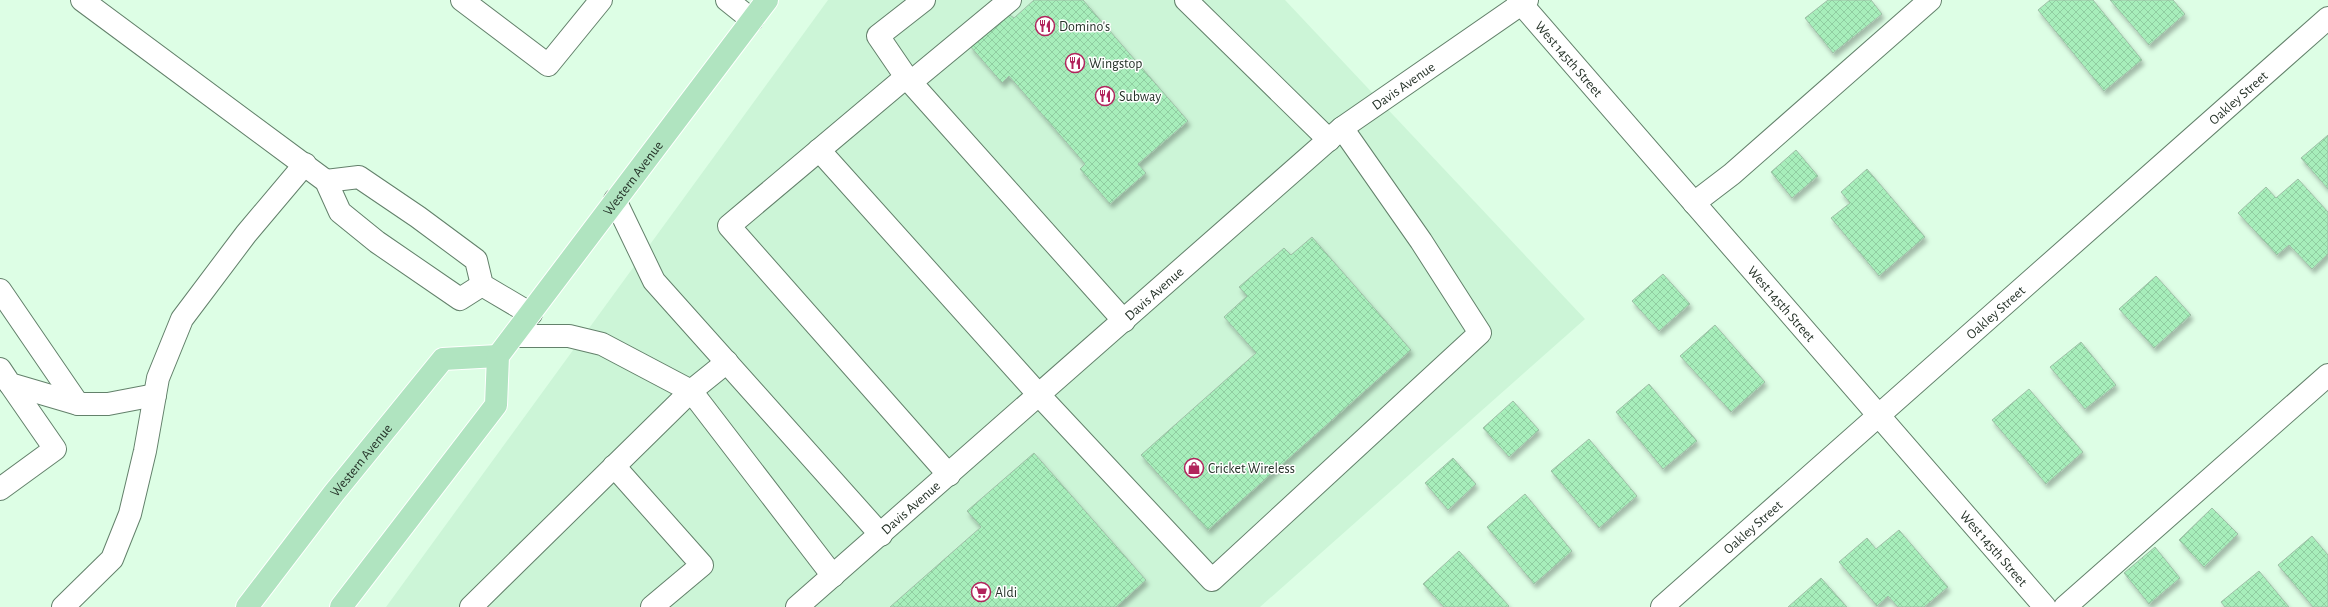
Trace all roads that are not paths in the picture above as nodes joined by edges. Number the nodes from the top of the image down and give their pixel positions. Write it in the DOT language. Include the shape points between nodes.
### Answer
graph roads {
  1 [pos="82,0"];
  2 [pos="462,0"];
  3 [pos="601,0"];
  4 [pos="727,0"];
  5 [pos="767,0"];
  6 [pos="924,0"];
  7 [pos="1010,0"];
  8 [pos="1186,0"];
  9 [pos="1930,0"];
  10 [pos="1522,2"];
  11 [pos="2328,18"];
  12 [pos="752,20"];
  13 [pos="908,80"];
  14 [pos="1335,134"];
  15 [pos="819,150"];
  16 [pos="305,164"];
  17 [pos="326,181"];
  18 [pos="615,200"];
  19 [pos="1694,203"];
  20 [pos="482,285"];
  21 [pos="0,290"];
  22 [pos="531,314"];
  23 [pos="1124,321"];
  24 [pos="515,336"];
  25 [pos="498,356"];
  26 [pos="727,362"];
  27 [pos="2328,375"];
  28 [pos="5,377"];
  29 [pos="691,391"];
  30 [pos="155,395"];
  31 [pos="1039,395"];
  32 [pos="78,404"];
  33 [pos="1879,416"];
  34 [pos="614,466"];
  35 [pos="949,475"];
  36 [pos="0,490"];
  37 [pos="881,535"];
  38 [pos="833,576"];
  39 [pos="63,607"];
  40 [pos="247,607"];
  41 [pos="341,607"];
  42 [pos="471,607"];
  43 [pos="652,607"];
  44 [pos="797,607"];
  45 [pos="1662,607"];
  46 [pos="2045,607"];
  47 [pos="2064,607"];
  1 -- 16 [label="street"];
  2 -- 3 [label="street" via="548,65"];
  4 -- 12 [label="street"];
  5 -- 12 [label="main road, Western Avenue"];
  6 -- 13 [label="street" via="878,36"];
  7 -- 13 [label="street"];
  8 -- 14 [label="street"];
  9 -- 19 [label="street" via="1732,174"];
  10 -- 14 [label="street, Davis Avenue"];
  10 -- 19 [label="street, West 145th Street"];
  11 -- 33 [label="street, Oakley Street"];
  12 -- 18 [label="main road, Western Avenue"];
  13 -- 15 [label="street"];
  13 -- 23 [label="street"];
  14 -- 23 [label="street, Davis Avenue"];
  14 -- 31 [label="street" via="1421,241 1480,332 1212,580"];
  15 -- 31 [label="street"];
  15 -- 35 [label="street" via="729,226"];
  16 -- 17 [label="street"];
  16 -- 30 [label="street" via="246,234 182,320 158,378"];
  17 -- 20 [label="street" via="359,177 365,181 476,260"];
  17 -- 20 [label="street" via="340,212 442,288 460,299"];
  18 -- 22 [label="main road, Western Avenue"];
  18 -- 26 [label="street" via="654,281"];
  19 -- 33 [label="street, West 145th Street"];
  20 -- 22 [label="street"];
  21 -- 32 [label="street"];
  22 -- 24 [label="main road, Western Avenue"];
  23 -- 31 [label="street, Davis Avenue"];
  24 -- 25 [label="main road, Western Avenue"];
  24 -- 29 [label="street" via="569,336 602,344"];
  25 -- 40 [label="main road, Western Avenue" via="443,359 334,493"];
  25 -- 41 [label="main road" via="496,405"];
  26 -- 29 [label="street"];
  26 -- 37 [label="street"];
  27 -- 47 [label="street"];
  28 -- 32 [label="street"];
  28 -- 36 [label="street" via="55,449"];
  29 -- 34 [label="street"];
  29 -- 38 [label="street"];
  30 -- 32 [label="street" via="108,404"];
  30 -- 39 [label="street" via="130,514 112,559"];
  31 -- 35 [label="street, Davis Avenue"];
  33 -- 45 [label="street, Oakley Street"];
  33 -- 46 [label="street, West 145th Street"];
  34 -- 42 [label="street"];
  34 -- 43 [label="street" via="702,566"];
  35 -- 37 [label="street, Davis Avenue"];
  37 -- 38 [label="street, Davis Avenue"];
  38 -- 44 [label="street, Davis Avenue"];
}
